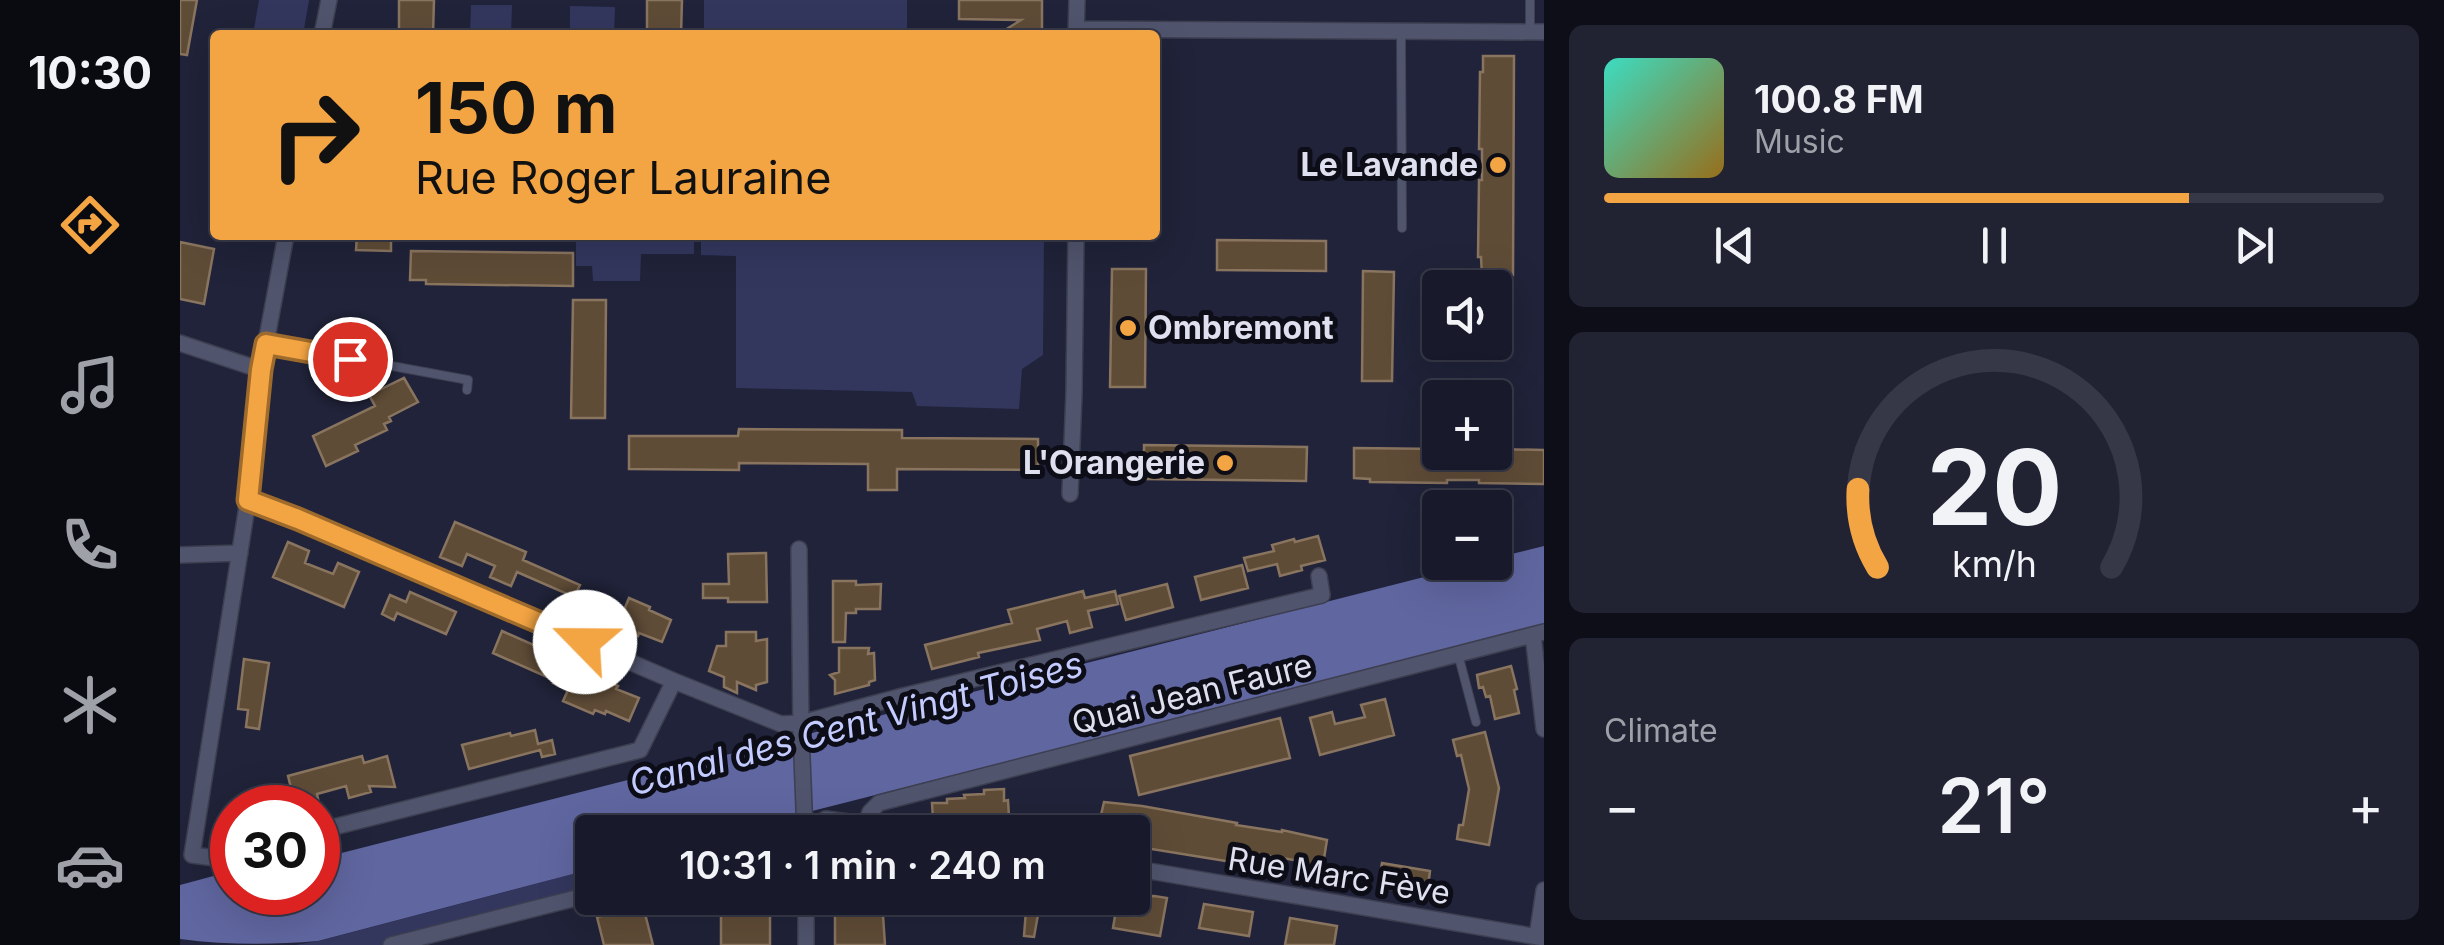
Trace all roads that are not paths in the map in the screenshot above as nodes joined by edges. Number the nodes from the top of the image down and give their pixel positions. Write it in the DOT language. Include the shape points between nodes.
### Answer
graph roads {
  1 [pos="329,0"];
  2 [pos="1077,0"];
  3 [pos="1530,0"];
  4 [pos="323,30"];
  5 [pos="1076,30"];
  6 [pos="1160,32"];
  7 [pos="1401,32"];
  8 [pos="1537,32"];
  9 [pos="1402,228"];
  10 [pos="285,240"];
  11 [pos="1076,240"];
  12 [pos="180,344"];
  13 [pos="266,344"];
  14 [pos="261,370"];
  15 [pos="467,390"];
  16 [pos="1070,494"];
  17 [pos="248,500"];
  18 [pos="799,549"];
  19 [pos="240,552"];
  20 [pos="180,555"];
  21 [pos="1319,576"];
  22 [pos="1538,634"];
  23 [pos="1458,654"];
  24 [pos="674,681"];
  25 [pos="1476,722"];
  26 [pos="801,728"];
  27 [pos="1544,729"];
  28 [pos="804,815"];
  29 [pos="869,815"];
  30 [pos="340,826"];
  31 [pos="210,857"];
  32 [pos="1150,871"];
  33 [pos="1544,890"];
  34 [pos="575,898"];
  35 [pos="806,915"];
  36 [pos="1541,938"];
  37 [pos="392,945"];
  38 [pos="806,945"];
  1 -- 4 [label="street"];
  2 -- 5 [label="street"];
  3 -- 8 [label="lane"];
  6 -- 7 [label="street"];
  7 -- 8 [label="street"];
  7 -- 9 [label="lane"];
  10 -- 13 [label="street"];
  11 -- 16 [label="street"];
  12 -- 14 [label="street"];
  13 -- 14 [label="street"];
  13 -- 15 [label="lane" via="468,380"];
  14 -- 17 [label="street"];
  17 -- 19 [label="street"];
  17 -- 24 [label="street"];
  18 -- 26 [label="street"];
  19 -- 20 [label="street"];
  19 -- 31 [label="street" via="192,854"];
  21 -- 26 [label="street" via="1322,595 903,696"];
  22 -- 23 [label="street, Quai Jean Faure"];
  22 -- 27 [label="street"];
  23 -- 25 [label="lane"];
  23 -- 29 [label="street, Quai Jean Faure" via="879,803"];
  24 -- 26 [label="street"];
  24 -- 30 [label="street" via="640,750"];
  26 -- 28 [label="street"];
  32 -- 36 [label="street, Rue Marc Fève"];
  33 -- 36 [label="street"];
  34 -- 37 [label="street"];
  35 -- 38 [label="street"];
}
